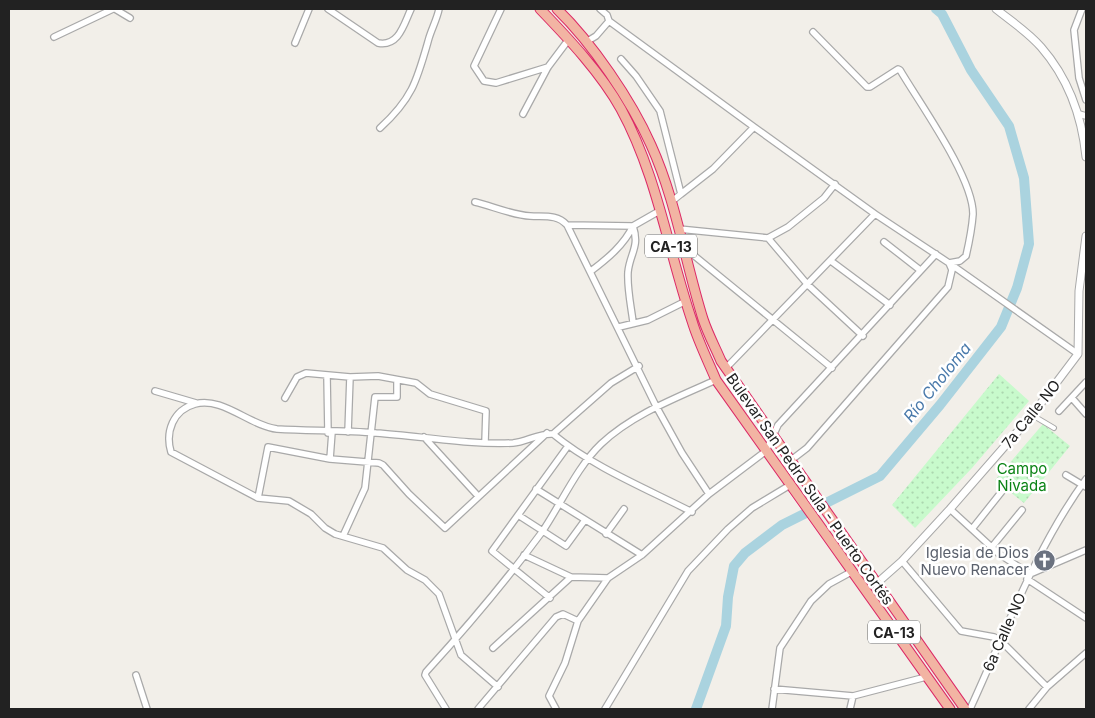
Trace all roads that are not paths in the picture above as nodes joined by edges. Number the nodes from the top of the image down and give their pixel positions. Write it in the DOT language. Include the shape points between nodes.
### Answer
graph roads {
  1 [pos="114,9"];
  2 [pos="309,9"];
  3 [pos="328,9"];
  4 [pos="411,9"];
  5 [pos="438,9"];
  6 [pos="501,9"];
  7 [pos="540,9"];
  8 [pos="557,9"];
  9 [pos="600,9"];
  10 [pos="996,9"];
  11 [pos="1082,9"];
  12 [pos="130,18"];
  13 [pos="609,21"];
  14 [pos="812,32"];
  15 [pos="54,37"];
  16 [pos="569,39"];
  17 [pos="586,42"];
  18 [pos="295,43"];
  19 [pos="621,59"];
  20 [pos="548,66"];
  21 [pos="1086,100"];
  22 [pos="523,114"];
  23 [pos="1082,115"];
  24 [pos="380,128"];
  25 [pos="754,128"];
  26 [pos="1085,136"];
  27 [pos="1086,157"];
  28 [pos="835,184"];
  29 [pos="681,194"];
  30 [pos="475,202"];
  31 [pos="671,202"];
  32 [pos="661,210"];
  33 [pos="875,214"];
  34 [pos="567,225"];
  35 [pos="633,226"];
  36 [pos="679,229"];
  37 [pos="1086,236"];
  38 [pos="768,238"];
  39 [pos="884,242"];
  40 [pos="686,249"];
  41 [pos="936,254"];
  42 [pos="1086,254"];
  43 [pos="831,261"];
  44 [pos="949,263"];
  45 [pos="920,270"];
  46 [pos="591,271"];
  47 [pos="808,285"];
  48 [pos="686,301"];
  49 [pos="1083,304"];
  50 [pos="890,305"];
  51 [pos="773,321"];
  52 [pos="633,322"];
  53 [pos="619,327"];
  54 [pos="863,336"];
  55 [pos="1082,352"];
  56 [pos="639,366"];
  57 [pos="726,368"];
  58 [pos="832,368"];
  59 [pos="327,376"];
  60 [pos="350,377"];
  61 [pos="397,380"];
  62 [pos="716,380"];
  63 [pos="1086,382"];
  64 [pos="155,391"];
  65 [pos="285,398"];
  66 [pos="1072,398"];
  67 [pos="196,403"];
  68 [pos="656,406"];
  69 [pos="1059,411"];
  70 [pos="1086,414"];
  71 [pos="1032,415"];
  72 [pos="1054,428"];
  73 [pos="330,432"];
  74 [pos="348,432"];
  75 [pos="371,432"];
  76 [pos="550,433"];
  77 [pos="424,437"];
  78 [pos="772,437"];
  79 [pos="485,442"];
  80 [pos="568,446"];
  81 [pos="766,451"];
  82 [pos="588,458"];
  83 [pos="330,459"];
  84 [pos="790,461"];
  85 [pos="368,464"];
  86 [pos="1066,475"];
  87 [pos="1085,483"];
  88 [pos="792,487"];
  89 [pos="536,489"];
  90 [pos="1003,490"];
  91 [pos="710,494"];
  92 [pos="478,496"];
  93 [pos="258,498"];
  94 [pos="560,504"];
  95 [pos="624,509"];
  96 [pos="950,509"];
  97 [pos="1022,510"];
  98 [pos="692,512"];
  99 [pos="518,515"];
  100 [pos="585,520"];
  101 [pos="972,529"];
  102 [pos="542,531"];
  103 [pos="606,534"];
  104 [pos="343,536"];
  105 [pos="991,548"];
  106 [pos="1086,550"];
  107 [pos="524,555"];
  108 [pos="642,555"];
  109 [pos="902,561"];
  110 [pos="514,568"];
  111 [pos="851,572"];
  112 [pos="1028,576"];
  113 [pos="572,577"];
  114 [pos="608,578"];
  115 [pos="876,584"];
  116 [pos="550,598"];
  117 [pos="1086,618"];
  118 [pos="578,621"];
  119 [pos="456,638"];
  120 [pos="1001,641"];
  121 [pos="493,648"];
  122 [pos="1086,653"];
  123 [pos="136,675"];
  124 [pos="926,677"];
  125 [pos="498,687"];
  126 [pos="1047,687"];
  127 [pos="774,689"];
  128 [pos="853,696"];
  129 [pos="147,709"];
  130 [pos="446,709"];
  131 [pos="478,709"];
  132 [pos="556,709"];
  133 [pos="604,709"];
  134 [pos="772,709"];
  135 [pos="850,709"];
  136 [pos="950,709"];
  137 [pos="965,709"];
  138 [pos="970,709"];
  139 [pos="1030,709"];
  1 -- 12 [label="street"];
  1 -- 15 [label="street"];
  2 -- 18 [label="street"];
  3 -- 4 [label="street" via="384,44 392,43 398,37"];
  5 -- 24 [label="street" via="421,69 408,98"];
  6 -- 20 [label="street" via="474,66 484,81 496,83"];
  7 -- 16 [label="highway, Bulevar San Pedro Sula - Puerto Cortés / CA-13"];
  8 -- 17 [label="highway, Bulevar San Pedro Sula - Puerto Cortés / CA-13"];
  9 -- 13 [label="street"];
  10 -- 23 [label="street" via="1040,47"];
  11 -- 21 [label="street" via="1075,24 1079,78"];
  13 -- 17 [label="street"];
  13 -- 25 [label="street"];
  14 -- 44 [label="street" via="867,87 900,70 960,171 973,213 966,256"];
  16 -- 20 [label="street"];
  16 -- 32 [label="highway, Bulevar San Pedro Sula - Puerto Cortés / CA-13" via="620,107 642,150"];
  17 -- 31 [label="highway, Bulevar San Pedro Sula - Puerto Cortés / CA-13" via="628,102 647,137"];
  19 -- 29 [label="street" via="660,111"];
  20 -- 22 [label="street"];
  23 -- 26 [label="street"];
  25 -- 28 [label="street"];
  25 -- 29 [label="street" via="713,169"];
  26 -- 27 [label="street"];
  28 -- 33 [label="street"];
  28 -- 38 [label="street" via="824,198 788,227"];
  29 -- 31 [label="street"];
  30 -- 34 [label="street" via="530,216 548,216"];
  31 -- 36 [label="highway, Bulevar San Pedro Sula - Puerto Cortés / CA-13"];
  32 -- 35 [label="street"];
  32 -- 48 [label="highway, Bulevar San Pedro Sula - Puerto Cortés / CA-13"];
  33 -- 41 [label="street"];
  33 -- 43 [label="street"];
  34 -- 35 [label="street"];
  34 -- 46 [label="street"];
  35 -- 46 [label="street" via="626,239"];
  35 -- 52 [label="street" via="638,238 628,278"];
  36 -- 38 [label="street"];
  36 -- 40 [label="highway, Bulevar San Pedro Sula - Puerto Cortés / CA-13"];
  37 -- 42 [label="street"];
  38 -- 47 [label="street"];
  39 -- 45 [label="street"];
  40 -- 51 [label="street"];
  40 -- 57 [label="highway, Bulevar San Pedro Sula - Puerto Cortés / CA-13" via="703,320"];
  41 -- 44 [label="street"];
  41 -- 45 [label="street"];
  42 -- 49 [label="street"];
  43 -- 47 [label="street"];
  43 -- 50 [label="street"];
  44 -- 55 [label="street" via="1071,349"];
  44 -- 84 [label="street" via="952,270 948,287 807,448"];
  45 -- 50 [label="street"];
  46 -- 53 [label="street"];
  47 -- 51 [label="street"];
  47 -- 54 [label="street"];
  48 -- 52 [label="street" via="660,316"];
  48 -- 62 [label="highway, Bulevar San Pedro Sula - Puerto Cortés / CA-13"];
  49 -- 55 [label="street"];
  50 -- 54 [label="street"];
  51 -- 57 [label="street"];
  51 -- 58 [label="street"];
  52 -- 53 [label="street"];
  53 -- 56 [label="street"];
  54 -- 58 [label="street"];
  55 -- 71 [label="street, 7a Calle NO"];
  56 -- 68 [label="street"];
  56 -- 76 [label="street" via="611,383"];
  57 -- 78 [label="highway, Bulevar San Pedro Sula - Puerto Cortés / CA-13"];
  58 -- 78 [label="street" via="778,426"];
  59 -- 60 [label="street"];
  59 -- 65 [label="street" via="306,373 297,377"];
  59 -- 73 [label="street"];
  60 -- 61 [label="street" via="378,376"];
  60 -- 74 [label="street"];
  61 -- 75 [label="street" via="397,397 375,397"];
  61 -- 79 [label="street" via="416,382 430,394 486,411"];
  62 -- 68 [label="street"];
  62 -- 81 [label="highway, Bulevar San Pedro Sula - Puerto Cortés / CA-13"];
  63 -- 66 [label="street"];
  64 -- 67 [label="street"];
  66 -- 69 [label="street"];
  66 -- 70 [label="street"];
  67 -- 73 [label="street" via="222,407 265,427"];
  67 -- 93 [label="street" via="182,408 171,423 168,439 171,452"];
  68 -- 82 [label="street" via="601,444"];
  68 -- 91 [label="street"];
  71 -- 72 [label="street"];
  71 -- 96 [label="street, 7a Calle NO"];
  73 -- 74 [label="street"];
  73 -- 83 [label="street"];
  74 -- 75 [label="street"];
  75 -- 77 [label="street"];
  75 -- 85 [label="street"];
  76 -- 79 [label="street" via="514,443"];
  76 -- 80 [label="street"];
  76 -- 92 [label="street"];
  77 -- 79 [label="street"];
  77 -- 92 [label="street"];
  78 -- 81 [label="street"];
  78 -- 84 [label="highway, Bulevar San Pedro Sula - Puerto Cortés / CA-13"];
  80 -- 82 [label="street"];
  80 -- 89 [label="street"];
  81 -- 88 [label="highway, Bulevar San Pedro Sula - Puerto Cortés / CA-13"];
  81 -- 91 [label="street"];
  82 -- 94 [label="street"];
  82 -- 98 [label="street"];
  83 -- 85 [label="street"];
  83 -- 93 [label="street" via="268,447"];
  84 -- 115 [label="highway, Bulevar San Pedro Sula - Puerto Cortés / CA-13"];
  85 -- 92 [label="street" via="383,465 445,528"];
  85 -- 104 [label="street" via="365,488"];
  86 -- 87 [label="street"];
  87 -- 112 [label="street, 6a Calle NO" via="1054,528"];
  88 -- 111 [label="highway, Bulevar San Pedro Sula - Puerto Cortés / CA-13"];
  88 -- 133 [label="street" via="752,508 688,571"];
  89 -- 94 [label="street"];
  89 -- 99 [label="street"];
  90 -- 101 [label="street"];
  91 -- 98 [label="street"];
  93 -- 104 [label="street" via="289,501 311,514 325,528"];
  94 -- 100 [label="street"];
  94 -- 102 [label="street"];
  95 -- 103 [label="street"];
  96 -- 101 [label="street"];
  96 -- 109 [label="street, 7a Calle NO"];
  97 -- 105 [label="street"];
  98 -- 108 [label="street"];
  99 -- 102 [label="street"];
  99 -- 110 [label="street" via="492,550"];
  100 -- 102 [label="street" via="566,546"];
  100 -- 103 [label="street"];
  101 -- 105 [label="street"];
  102 -- 107 [label="street"];
  103 -- 108 [label="street"];
  104 -- 119 [label="street" via="383,548 407,570 425,580 439,594"];
  105 -- 112 [label="street"];
  106 -- 112 [label="street"];
  107 -- 110 [label="street"];
  107 -- 113 [label="street"];
  108 -- 114 [label="street"];
  109 -- 115 [label="street, 7a Calle NO"];
  109 -- 120 [label="street" via="961,631"];
  110 -- 116 [label="street"];
  110 -- 119 [label="street"];
  111 -- 124 [label="highway, Bulevar San Pedro Sula - Puerto Cortés / CA-13"];
  111 -- 127 [label="street" via="829,584 797,621 779,652"];
  112 -- 117 [label="street"];
  112 -- 120 [label="street, 6a Calle NO"];
  113 -- 114 [label="street"];
  113 -- 116 [label="street"];
  114 -- 118 [label="street"];
  115 -- 137 [label="highway, Bulevar San Pedro Sula - Puerto Cortés / CA-13"];
  116 -- 121 [label="street"];
  118 -- 125 [label="street" via="563,614 556,617"];
  118 -- 132 [label="street" via="565,663 549,696"];
  119 -- 125 [label="street" via="461,655"];
  119 -- 130 [label="street" via="425,675"];
  120 -- 126 [label="street"];
  120 -- 138 [label="street, 6a Calle NO"];
  122 -- 126 [label="street"];
  123 -- 129 [label="street"];
  124 -- 128 [label="street"];
  124 -- 136 [label="highway, Bulevar San Pedro Sula - Puerto Cortés / CA-13"];
  125 -- 131 [label="street"];
  126 -- 139 [label="street"];
  127 -- 128 [label="street"];
  127 -- 134 [label="street"];
  128 -- 135 [label="street"];
}
